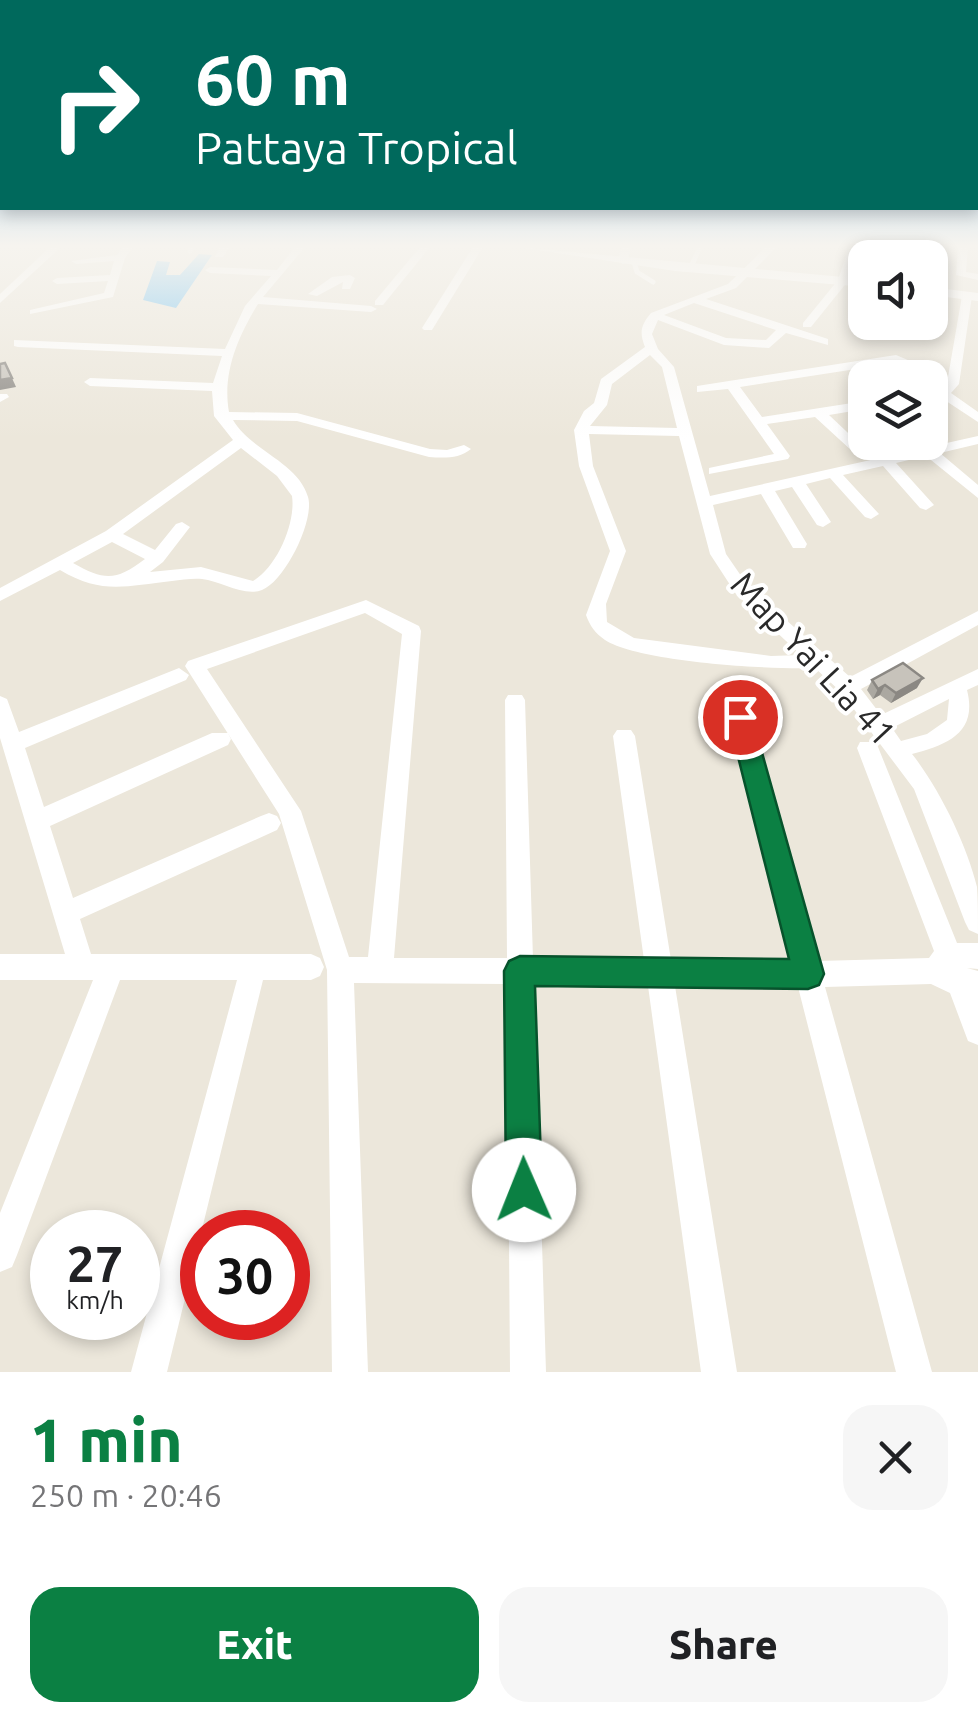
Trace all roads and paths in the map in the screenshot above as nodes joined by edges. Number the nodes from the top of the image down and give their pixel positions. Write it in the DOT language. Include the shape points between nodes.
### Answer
graph roads {
  1 [pos="38,311"];
  2 [pos="251,311"];
  3 [pos="438,311"];
  4 [pos="662,311"];
  5 [pos="730,311"];
  6 [pos="818,311"];
  7 [pos="967,311"];
  8 [pos="34,312"];
  9 [pos="655,316"];
  10 [pos="807,325"];
  11 [pos="428,328"];
  12 [pos="784,329"];
  13 [pos="824,342"];
  14 [pos="18,343"];
  15 [pos="652,349"];
  16 [pos="232,353"];
  17 [pos="848,367"];
  18 [pos="948,372"];
  19 [pos="90,382"];
  20 [pos="732,384"];
  21 [pos="218,387"];
  22 [pos="702,389"];
  23 [pos="948,396"];
  24 [pos="848,408"];
  25 [pos="818,412"];
  26 [pos="221,416"];
  27 [pos="978,418"];
  28 [pos="761,420"];
  29 [pos="581,430"];
  30 [pos="685,432"];
  31 [pos="848,439"];
  32 [pos="978,440"];
  33 [pos="242,441"];
  34 [pos="959,446"];
  35 [pos="948,448"];
  36 [pos="464,449"];
  37 [pos="896,460"];
  38 [pos="940,460"];
  39 [pos="978,460"];
  40 [pos="887,462"];
  41 [pos="714,470"];
  42 [pos="834,474"];
  43 [pos="797,482"];
  44 [pos="766,488"];
  45 [pos="978,493"];
  46 [pos="704,502"];
  47 [pos="926,505"];
  48 [pos="871,514"];
  49 [pos="823,522"];
  50 [pos="182,527"];
  51 [pos="112,535"];
  52 [pos="799,544"];
  53 [pos="157,558"];
  54 [pos="60,563"];
  55 [pos="126,581"];
  56 [pos="0,595"];
  57 [pos="978,617"];
  58 [pos="817,661"];
  59 [pos="179,675"];
  60 [pos="978,676"];
  61 [pos="848,687"];
  62 [pos="956,689"];
  63 [pos="515,700"];
  64 [pos="0,704"];
  65 [pos="740,717"];
  66 [pos="624,736"];
  67 [pos="873,737"];
  68 [pos="220,739"];
  69 [pos="13,744"];
  70 [pos="898,750"];
  71 [pos="37,821"];
  72 [pos="269,822"];
  73 [pos="66,913"];
  74 [pos="978,922"];
  75 [pos="978,956"];
  76 [pos="97,966"];
  77 [pos="0,967"];
  78 [pos="253,968"];
  79 [pos="326,968"];
  80 [pos="380,969"];
  81 [pos="520,971"];
  82 [pos="660,973"];
  83 [pos="954,973"];
  84 [pos="808,974"];
  85 [pos="978,1032"];
  86 [pos="0,1255"];
  87 [pos="149,1372"];
  88 [pos="350,1372"];
  89 [pos="528,1372"];
  90 [pos="719,1372"];
  91 [pos="914,1372"];
  1 -- 8 [label="street"];
  2 -- 16 [label="street"];
  3 -- 11 [label="street"];
  4 -- 9 [label="street"];
  5 -- 12 [label="street"];
  6 -- 10 [label="street"];
  7 -- 18 [label="street"];
  9 -- 12 [label="street" via="735,342 769,344"];
  9 -- 15 [label="street" via="647,332"];
  12 -- 13 [label="street"];
  14 -- 16 [label="street"];
  15 -- 29 [label="street" via="606,382"];
  15 -- 30 [label="street, Map Yai Lia 41" via="668,367"];
  16 -- 21 [label="street"];
  17 -- 20 [label="street"];
  19 -- 21 [label="street"];
  20 -- 22 [label="street"];
  20 -- 28 [label="street"];
  21 -- 26 [label="street"];
  23 -- 27 [label="street"];
  24 -- 25 [label="street"];
  25 -- 28 [label="street"];
  25 -- 31 [label="street"];
  26 -- 33 [label="street"];
  26 -- 36 [label="street" via="296,417 429,453"];
  28 -- 41 [label="street" via="782,456"];
  29 -- 30 [label="street"];
  29 -- 58 [label="street" via="586,466 618,551 594,604 601,627 649,647 771,663"];
  30 -- 46 [label="street, Map Yai Lia 41"];
  32 -- 34 [label="street"];
  33 -- 51 [label="street"];
  33 -- 55 [label="street" via="294,485 300,498 277,570 254,587 201,572"];
  34 -- 35 [label="street"];
  34 -- 39 [label="street"];
  37 -- 40 [label="street"];
  38 -- 45 [label="street"];
  40 -- 42 [label="street"];
  40 -- 47 [label="street"];
  42 -- 43 [label="street"];
  42 -- 48 [label="street"];
  43 -- 44 [label="street"];
  43 -- 49 [label="street"];
  44 -- 46 [label="street"];
  44 -- 52 [label="street"];
  46 -- 58 [label="street, Map Yai Lia 41" via="718,554 742,590"];
  50 -- 53 [label="street"];
  51 -- 53 [label="street"];
  51 -- 54 [label="street"];
  53 -- 55 [label="street"];
  54 -- 55 [label="street" via="90,580"];
  54 -- 56 [label="street"];
  57 -- 61 [label="street"];
  58 -- 61 [label="street, Map Yai Lia 41"];
  59 -- 69 [label="street"];
  60 -- 62 [label="street"];
  61 -- 67 [label="street, Map Yai Lia 41"];
  62 -- 67 [label="street"];
  62 -- 70 [label="street" via="957,724 934,740"];
  63 -- 81 [label="street"];
  64 -- 69 [label="street"];
  65 -- 84 [label="street"];
  66 -- 82 [label="street"];
  67 -- 70 [label="street, Map Yai Lia 41"];
  67 -- 83 [label="street"];
  68 -- 71 [label="street"];
  69 -- 71 [label="street"];
  70 -- 74 [label="street, Map Yai Lia 41" via="940,818"];
  71 -- 73 [label="street"];
  72 -- 73 [label="street"];
  73 -- 76 [label="street"];
  75 -- 83 [label="street"];
  76 -- 77 [label="street"];
  76 -- 78 [label="street"];
  76 -- 86 [label="street"];
  78 -- 79 [label="street"];
  78 -- 87 [label="street"];
  79 -- 80 [label="street"];
  79 -- 80 [label="street" via="290,812 195,666 366,606 412,631"];
  79 -- 88 [label="street"];
  80 -- 81 [label="street"];
  81 -- 82 [label="street"];
  81 -- 89 [label="street"];
  82 -- 84 [label="street"];
  82 -- 90 [label="street"];
  83 -- 84 [label="street"];
  83 -- 85 [label="street"];
  84 -- 91 [label="street"];
}
